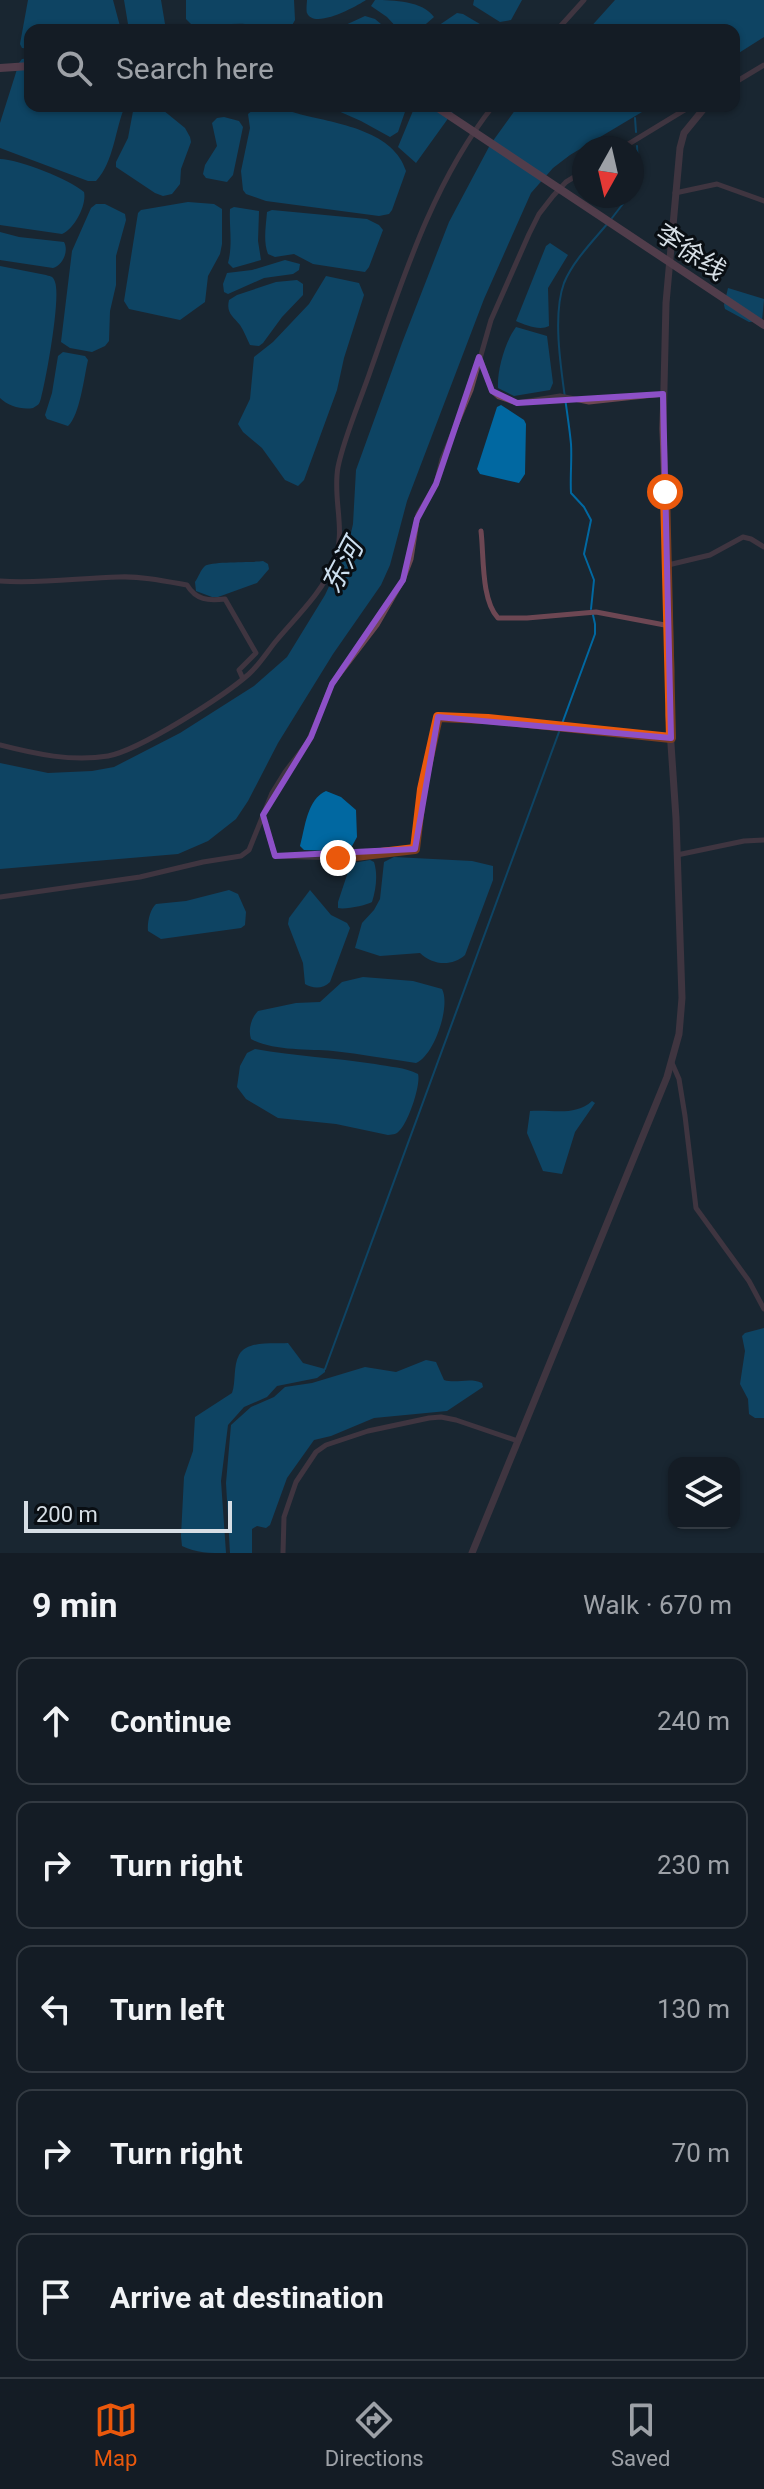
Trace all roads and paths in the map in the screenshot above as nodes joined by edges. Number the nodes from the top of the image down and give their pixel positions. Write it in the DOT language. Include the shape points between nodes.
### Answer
graph roads {
  1 [pos="584,0"];
  2 [pos="562,24"];
  3 [pos="764,65"];
  4 [pos="24,66"];
  5 [pos="0,68"];
  6 [pos="740,79"];
  7 [pos="444,112"];
  8 [pos="489,112"];
  9 [pos="681,112"];
  10 [pos="701,112"];
  11 [pos="642,136"];
  12 [pos="572,178"];
  13 [pos="675,193"];
  14 [pos="764,201"];
  15 [pos="764,325"];
  16 [pos="479,357"];
  17 [pos="663,394"];
  18 [pos="481,531"];
  19 [pos="764,547"];
  20 [pos="668,565"];
  21 [pos="0,581"];
  22 [pos="670,626"];
  23 [pos="243,679"];
  24 [pos="671,738"];
  25 [pos="0,745"];
  26 [pos="263,815"];
  27 [pos="764,840"];
  28 [pos="677,855"];
  29 [pos="0,897"];
  30 [pos="672,1063"];
  31 [pos="764,1309"];
  32 [pos="518,1441"];
  33 [pos="283,1553"];
  34 [pos="472,1553"];
  1 -- 2 [label="street"];
  3 -- 6 [label="street"];
  4 -- 5 [label="main road"];
  7 -- 15 [label="main road, 李徐线"];
  8 -- 23 [label="street" via="443,184 390,315 339,464 341,529 333,565"];
  9 -- 11 [label="street"];
  10 -- 13 [label="street" via="681,142"];
  12 -- 16 [label="street" via="539,214"];
  13 -- 14 [label="street" via="717,184"];
  13 -- 17 [label="street"];
  16 -- 17 [label="street" via="489,387 517,403 560,396 589,402"];
  16 -- 26 [label="street" via="436,484 418,514 403,580 332,684 311,737"];
  17 -- 20 [label="street"];
  18 -- 22 [label="street" via="484,577 491,606 501,619 592,612"];
  19 -- 20 [label="street" via="743,537 715,553"];
  20 -- 22 [label="street"];
  21 -- 23 [label="street" via="141,578 187,585 203,599 225,599 256,653 239,670"];
  22 -- 24 [label="street"];
  23 -- 25 [label="street" via="121,753 66,757"];
  24 -- 26 [label="street" via="438,717 415,849 338,858 275,856"];
  24 -- 28 [label="street"];
  26 -- 29 [label="street" via="249,850 241,856"];
  27 -- 28 [label="street"];
  28 -- 30 [label="street" via="682,998"];
  30 -- 31 [label="street" via="679,1079 696,1208"];
  30 -- 32 [label="street"];
  32 -- 33 [label="street" via="441,1417 326,1445 296,1482 284,1517"];
  32 -- 34 [label="street"];
}
